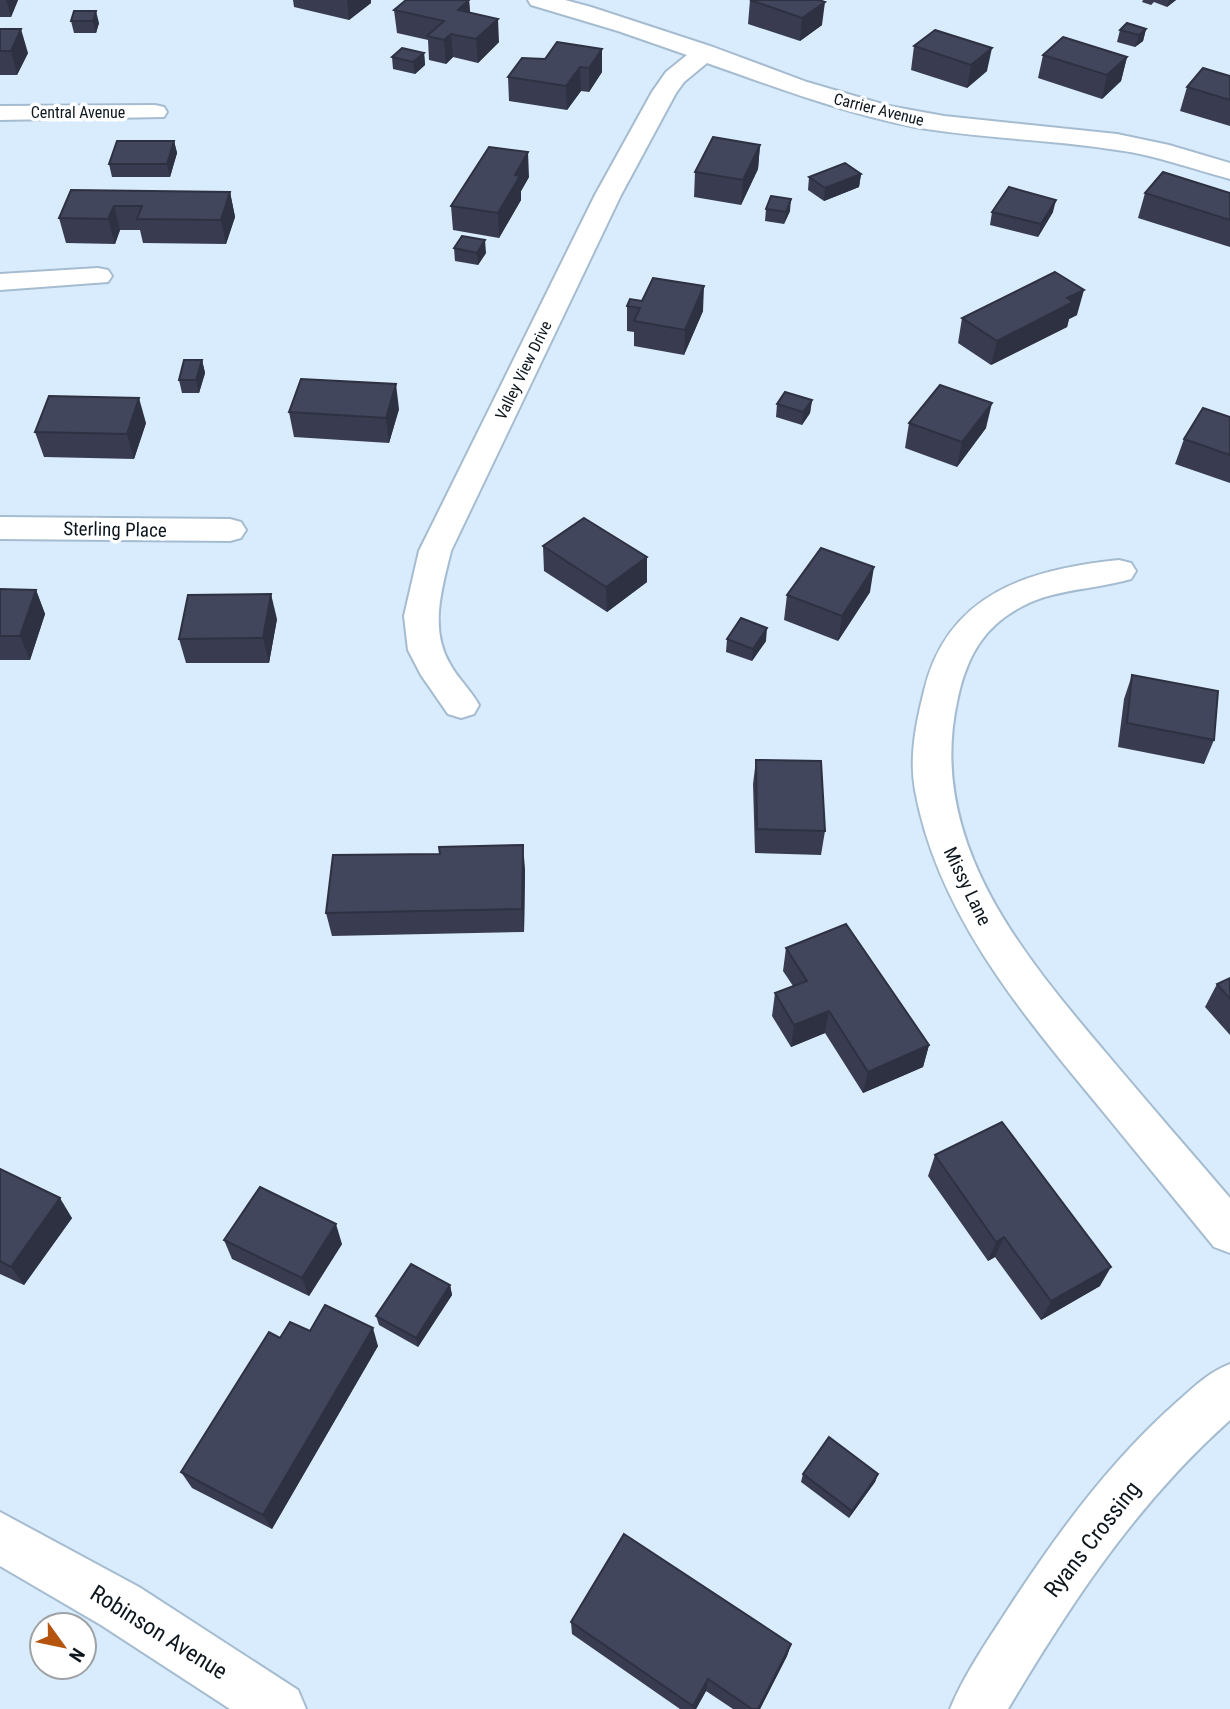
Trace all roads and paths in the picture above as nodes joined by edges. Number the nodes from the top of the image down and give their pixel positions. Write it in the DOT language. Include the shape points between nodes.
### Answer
graph roads {
  1 [pos="539,0"];
  2 [pos="705,52"];
  3 [pos="155,112"];
  4 [pos="0,113"];
  5 [pos="1230,171"];
  6 [pos="99,276"];
  7 [pos="0,282"];
  8 [pos="0,528"];
  9 [pos="230,530"];
  10 [pos="1119,571"];
  11 [pos="461,705"];
  12 [pos="1230,1232"];
  13 [pos="1230,1388"];
  14 [pos="0,1538"];
  15 [pos="279,1709"];
  16 [pos="977,1709"];
  1 -- 2 [label="street, Carrier Avenue"];
  2 -- 5 [label="street, Carrier Avenue" via="843,101 921,121 1116,142"];
  2 -- 11 [label="street, Valley View Drive" via="674,77 614,184 435,551 421,615 421,645 435,675"];
  3 -- 4 [label="street, Central Avenue"];
  6 -- 7 [label="street"];
  8 -- 9 [label="street, Sterling Place"];
  10 -- 12 [label="street, Missy Lane" via="1040,584 991,609 969,630 951,659 938,695 932,734 938,809 949,852 968,895 1008,960"];
  13 -- 16 [label="street, Ryans Crossing" via="1165,1446 1097,1527 1034,1614"];
  14 -- 15 [label="street, Robinson Avenue" via="120,1606"];
}
